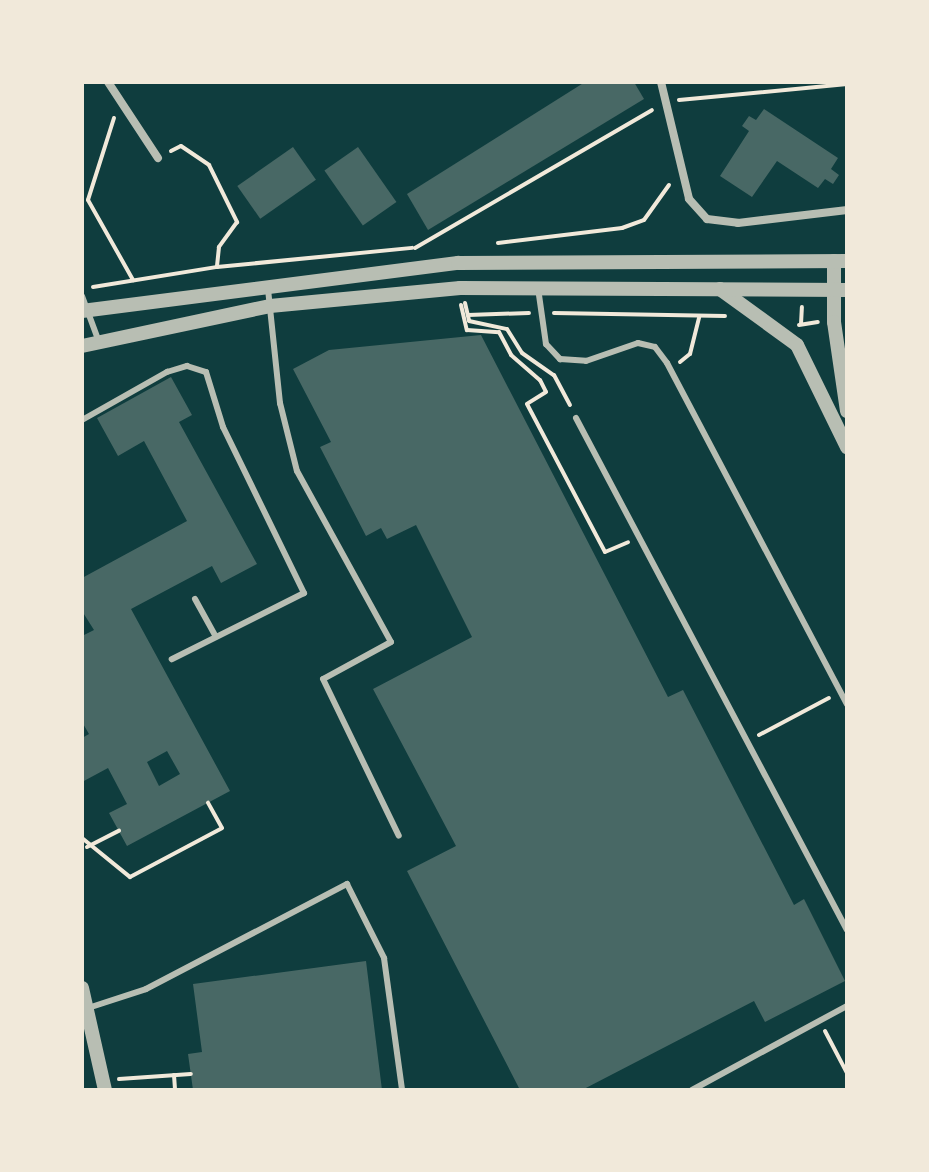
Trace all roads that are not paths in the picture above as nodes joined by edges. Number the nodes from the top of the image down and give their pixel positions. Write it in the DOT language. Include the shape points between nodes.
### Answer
graph roads {
  1 [pos="108,82"];
  2 [pos="661,82"];
  3 [pos="158,158"];
  4 [pos="847,210"];
  5 [pos="840,261"];
  6 [pos="268,283"];
  7 [pos="538,288"];
  8 [pos="720,289"];
  9 [pos="840,289"];
  10 [pos="84,305"];
  11 [pos="270,306"];
  12 [pos="99,342"];
  13 [pos="82,346"];
  14 [pos="847,411"];
  15 [pos="576,418"];
  16 [pos="82,420"];
  17 [pos="847,447"];
  18 [pos="195,599"];
  19 [pos="216,637"];
  20 [pos="172,659"];
  21 [pos="847,704"];
  22 [pos="399,836"];
  23 [pos="847,930"];
  24 [pos="82,988"];
  25 [pos="847,1006"];
  26 [pos="88,1008"];
  27 [pos="105,1085"];
  28 [pos="402,1090"];
  29 [pos="692,1090"];
  1 -- 3 [label="street"];
  2 -- 4 [label="street" via="689,199 707,219 738,223"];
  5 -- 6 [label="street" via="458,263"];
  5 -- 9 [label="street"];
  6 -- 10 [label="street"];
  6 -- 11 [label="lane"];
  7 -- 8 [label="street"];
  7 -- 11 [label="street" via="460,288"];
  7 -- 21 [label="lane" via="546,344 560,359 586,361 638,343 655,347"];
  8 -- 9 [label="street"];
  8 -- 17 [label="street" via="785,332"];
  9 -- 14 [label="street" via="834,322"];
  10 -- 12 [label="lane"];
  11 -- 12 [label="street"];
  11 -- 22 [label="lane" via="280,403 297,471 391,642 323,679"];
  12 -- 13 [label="street"];
  15 -- 23 [label="lane"];
  16 -- 19 [label="lane" via="167,372 187,366 206,372 223,427 304,593"];
  18 -- 19 [label="lane"];
  19 -- 20 [label="lane"];
  24 -- 26 [label="street"];
  25 -- 29 [label="lane"];
  26 -- 27 [label="street"];
  26 -- 28 [label="lane" via="146,989 347,884 384,958"];
}
